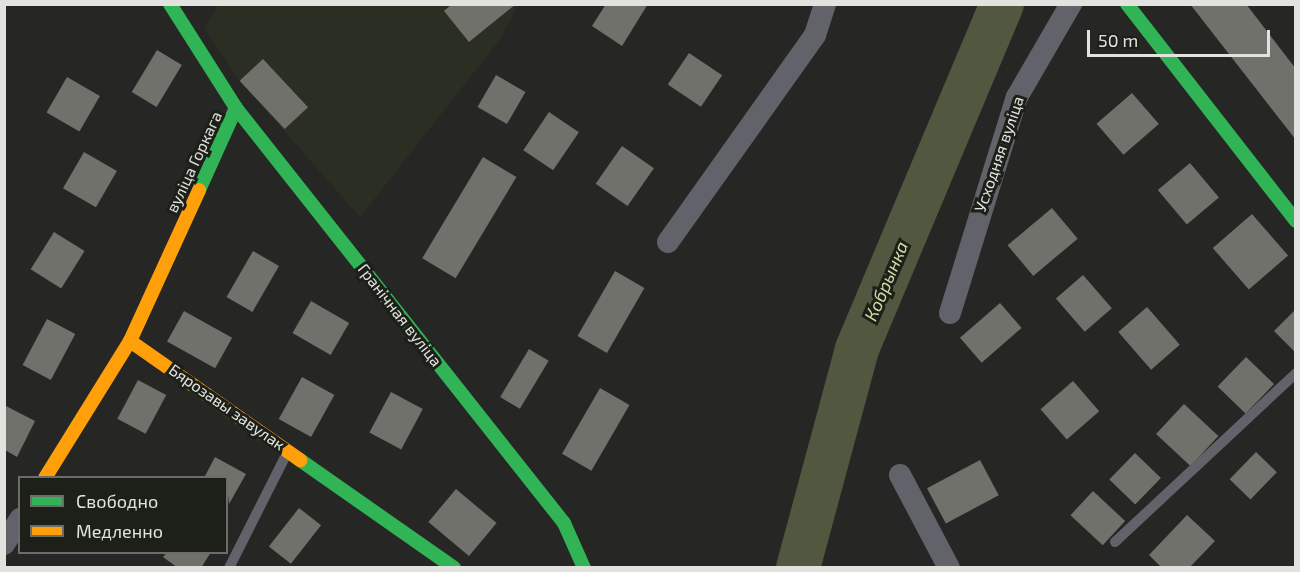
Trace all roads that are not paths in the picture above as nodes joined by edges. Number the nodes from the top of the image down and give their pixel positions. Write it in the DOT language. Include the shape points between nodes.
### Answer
graph roads {
  1 [pos="170,4"];
  2 [pos="825,4"];
  3 [pos="1071,4"];
  4 [pos="1127,4"];
  5 [pos="236,108"];
  6 [pos="1292,209"];
  7 [pos="668,242"];
  8 [pos="950,313"];
  9 [pos="130,341"];
  10 [pos="1296,373"];
  11 [pos="289,450"];
  12 [pos="900,475"];
  13 [pos="46,476"];
  14 [pos="18,522"];
  15 [pos="1115,542"];
  16 [pos="4,544"];
  17 [pos="229,567"];
  18 [pos="454,567"];
  19 [pos="584,567"];
  20 [pos="950,567"];
  1 -- 5 [label="street, вуліца Горкага"];
  2 -- 7 [label="street" via="815,35"];
  3 -- 8 [label="street, Усходняя вуліца" via="1017,97"];
  4 -- 6 [label="street"];
  5 -- 9 [label="street, вуліца Горкага"];
  5 -- 19 [label="street, Гранічная вуліца" via="564,523"];
  9 -- 11 [label="street, Бярозавы завулак"];
  9 -- 13 [label="street"];
  10 -- 15 [label="lane"];
  11 -- 17 [label="lane"];
  11 -- 18 [label="street, Бярозавы завулак"];
  12 -- 20 [label="street"];
  14 -- 16 [label="street"];
}
